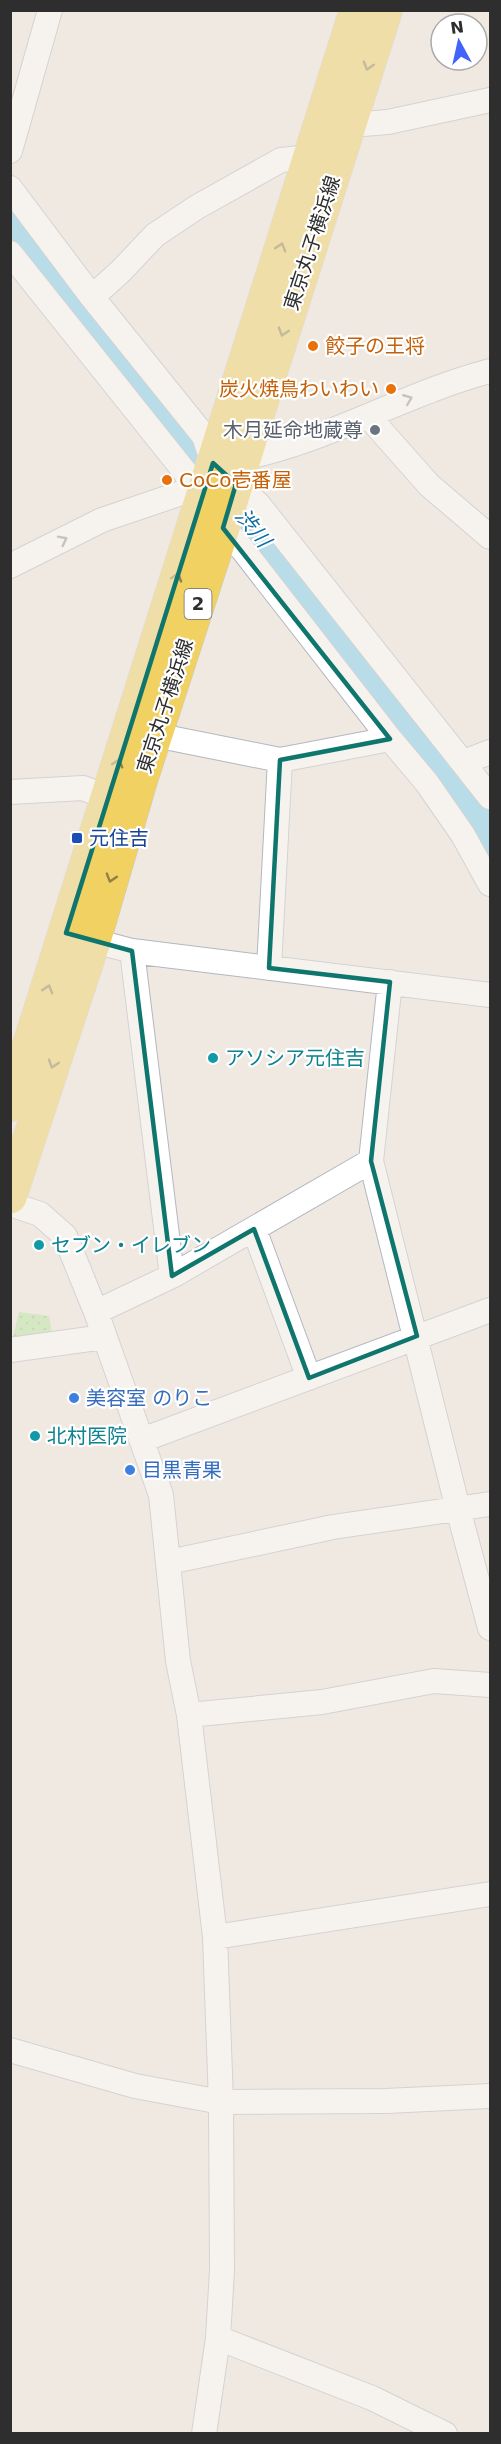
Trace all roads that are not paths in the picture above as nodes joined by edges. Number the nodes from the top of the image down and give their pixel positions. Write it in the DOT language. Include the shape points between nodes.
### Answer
graph roads {
  1 [pos="50,10"];
  2 [pos="356,10"];
  3 [pos="386,10"];
  4 [pos="490,100"];
  5 [pos="350,124"];
  6 [pos="10,151"];
  7 [pos="323,162"];
  8 [pos="10,188"];
  9 [pos="10,253"];
  10 [pos="92,297"];
  11 [pos="490,372"];
  12 [pos="368,416"];
  13 [pos="231,468"];
  14 [pos="197,495"];
  15 [pos="223,528"];
  16 [pos="490,537"];
  17 [pos="10,566"];
  18 [pos="142,733"];
  19 [pos="390,739"];
  20 [pos="490,752"];
  21 [pos="280,760"];
  22 [pos="464,762"];
  23 [pos="10,792"];
  24 [pos="490,797"];
  25 [pos="120,802"];
  26 [pos="490,884"];
  27 [pos="80,937"];
  28 [pos="132,951"];
  29 [pos="270,968"];
  30 [pos="390,982"];
  31 [pos="490,995"];
  32 [pos="10,1105"];
  33 [pos="371,1161"];
  34 [pos="10,1197"];
  35 [pos="10,1204"];
  36 [pos="254,1229"];
  37 [pos="172,1276"];
  38 [pos="490,1310"];
  39 [pos="96,1312"];
  40 [pos="417,1336"];
  41 [pos="104,1337"];
  42 [pos="10,1350"];
  43 [pos="309,1378"];
  44 [pos="142,1440"];
  45 [pos="490,1504"];
  46 [pos="458,1509"];
  47 [pos="169,1562"];
  48 [pos="490,1628"];
  49 [pos="490,1685"];
  50 [pos="189,1715"];
  51 [pos="490,1894"];
  52 [pos="214,1937"];
  53 [pos="10,2050"];
  54 [pos="490,2096"];
  55 [pos="221,2102"];
  56 [pos="218,2338"];
  57 [pos="204,2433"];
  58 [pos="445,2433"];
  1 -- 6 [label="street"];
  2 -- 7 [label="main road, 東京丸子横浜線 / 2"];
  3 -- 5 [label="main road, 東京丸子横浜線 / 2, one-way"];
  4 -- 5 [label="street" via="388,122"];
  5 -- 7 [label="main road, 東京丸子横浜線 / 2"];
  7 -- 10 [label="street" via="281,160 197,207 155,235"];
  7 -- 13 [label="main road, 東京丸子横浜線 / 2"];
  8 -- 10 [label="street"];
  9 -- 14 [label="street" via="185,472"];
  10 -- 13 [label="street"];
  12 -- 11 [label="street, one-way" via="417,395"];
  12 -- 13 [label="street"];
  12 -- 16 [label="street" via="429,485"];
  13 -- 14 [label="main road, 東京丸子横浜線 / 2"];
  13 -- 15 [label="main road, 東京丸子横浜線 / 2"];
  13 -- 22 [label="street"];
  14 -- 15 [label="street"];
  17 -- 14 [label="street, one-way" via="102,520"];
  18 -- 14 [label="main road, 東京丸子横浜線 / 2, one-way"];
  15 -- 18 [label="main road, 東京丸子横浜線 / 2"];
  15 -- 19 [label="street"];
  18 -- 21 [label="street"];
  18 -- 25 [label="main road, 東京丸子横浜線 / 2"];
  19 -- 21 [label="street"];
  19 -- 26 [label="street" via="433,792"];
  20 -- 22 [label="street"];
  21 -- 29 [label="street"];
  22 -- 24 [label="street"];
  23 -- 25 [label="street" via="83,788"];
  25 -- 27 [label="main road, 東京丸子横浜線 / 2"];
  27 -- 28 [label="street"];
  32 -- 27 [label="main road, 東京丸子横浜線 / 2, one-way"];
  27 -- 34 [label="main road, 東京丸子横浜線 / 2, one-way"];
  28 -- 29 [label="street"];
  28 -- 37 [label="street"];
  29 -- 30 [label="street"];
  30 -- 31 [label="street"];
  30 -- 33 [label="street"];
  33 -- 36 [label="street"];
  33 -- 40 [label="street"];
  35 -- 39 [label="street" via="40,1214 65,1236"];
  36 -- 37 [label="street"];
  36 -- 43 [label="street"];
  37 -- 39 [label="street"];
  38 -- 40 [label="street"];
  39 -- 41 [label="street"];
  40 -- 43 [label="street"];
  40 -- 46 [label="street"];
  41 -- 42 [label="street"];
  41 -- 44 [label="street"];
  43 -- 44 [label="street"];
  44 -- 47 [label="street" via="161,1496"];
  45 -- 46 [label="street"];
  46 -- 47 [label="street" via="333,1527"];
  46 -- 48 [label="street"];
  47 -- 50 [label="street" via="178,1661"];
  49 -- 50 [label="street" via="434,1681 322,1702"];
  50 -- 52 [label="street"];
  51 -- 52 [label="street"];
  52 -- 55 [label="street"];
  53 -- 55 [label="street" via="135,2086"];
  54 -- 55 [label="street"];
  55 -- 56 [label="street"];
  56 -- 57 [label="street"];
  56 -- 58 [label="street" via="372,2398"];
}
